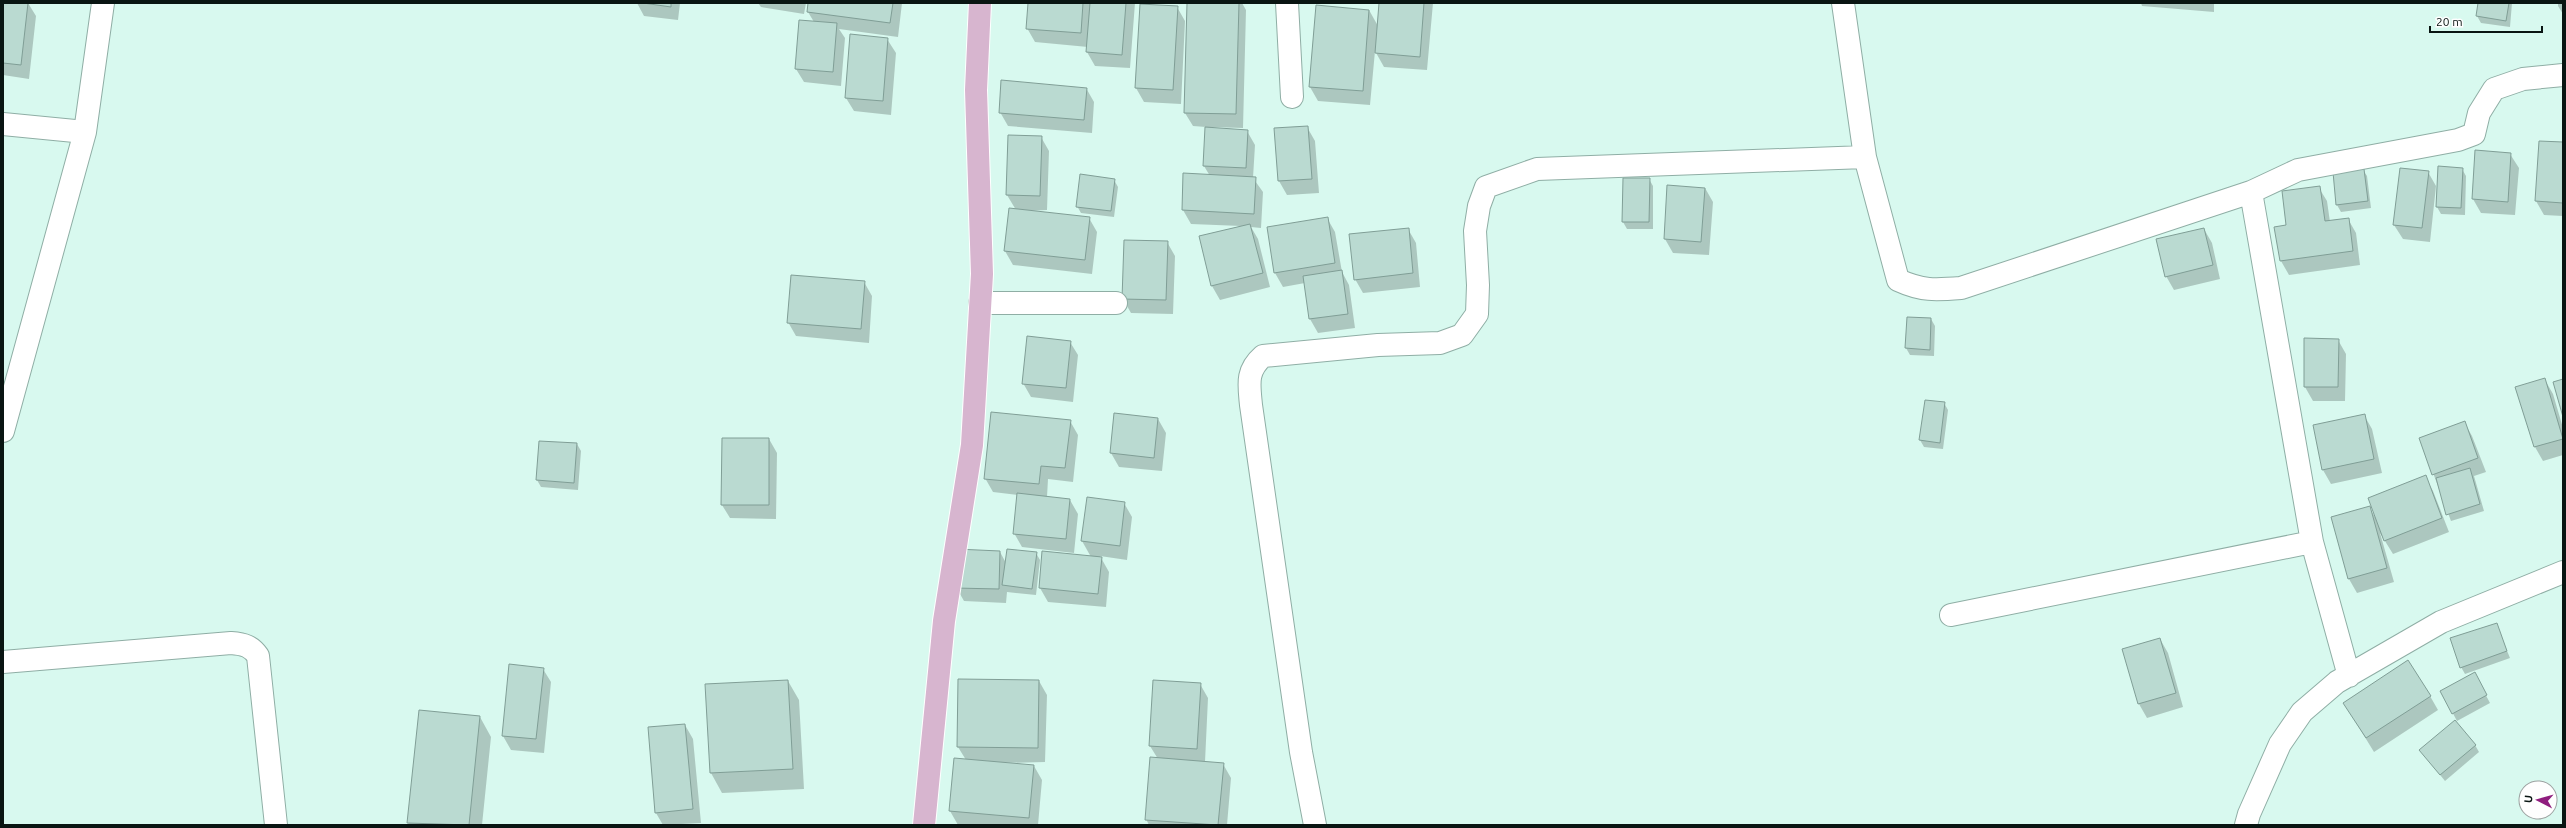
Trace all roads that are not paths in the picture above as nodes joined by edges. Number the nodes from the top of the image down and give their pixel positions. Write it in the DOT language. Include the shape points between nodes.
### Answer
graph roads {
  1 [pos="103,3"];
  2 [pos="980,3"];
  3 [pos="1288,3"];
  4 [pos="1843,3"];
  5 [pos="2563,75"];
  6 [pos="1292,96"];
  7 [pos="3,124"];
  8 [pos="85,132"];
  9 [pos="1865,157"];
  10 [pos="2251,192"];
  11 [pos="980,303"];
  12 [pos="1116,303"];
  13 [pos="3,431"];
  14 [pos="2312,542"];
  15 [pos="2563,572"];
  16 [pos="1951,615"];
  17 [pos="3,662"];
  18 [pos="2348,676"];
  19 [pos="276,825"];
  20 [pos="924,825"];
  21 [pos="1315,825"];
  22 [pos="2246,825"];
  1 -- 8 [label="street"];
  2 -- 11 [label="main road" via="976,90 982,274"];
  3 -- 6 [label="street"];
  4 -- 9 [label="street"];
  5 -- 10 [label="street" via="2522,79 2494,89 2479,113 2474,134 2464,138 2298,170"];
  7 -- 8 [label="street"];
  8 -- 13 [label="street"];
  9 -- 10 [label="street" via="1898,280 1918,289 1961,288"];
  9 -- 21 [label="street" via="1537,169 1509,178 1486,187 1479,206 1475,231 1477,314 1462,335 1440,343 1378,345 1263,356 1252,365 1249,383 1251,405 1301,752"];
  10 -- 14 [label="street"];
  11 -- 12 [label="street"];
  11 -- 20 [label="main road" via="972,445 944,622"];
  14 -- 16 [label="street"];
  14 -- 18 [label="street"];
  15 -- 18 [label="street" via="2441,622"];
  17 -- 19 [label="street" via="231,643 253,648 258,656"];
  18 -- 22 [label="street" via="2337,682 2302,712 2285,737 2264,779"];
}
